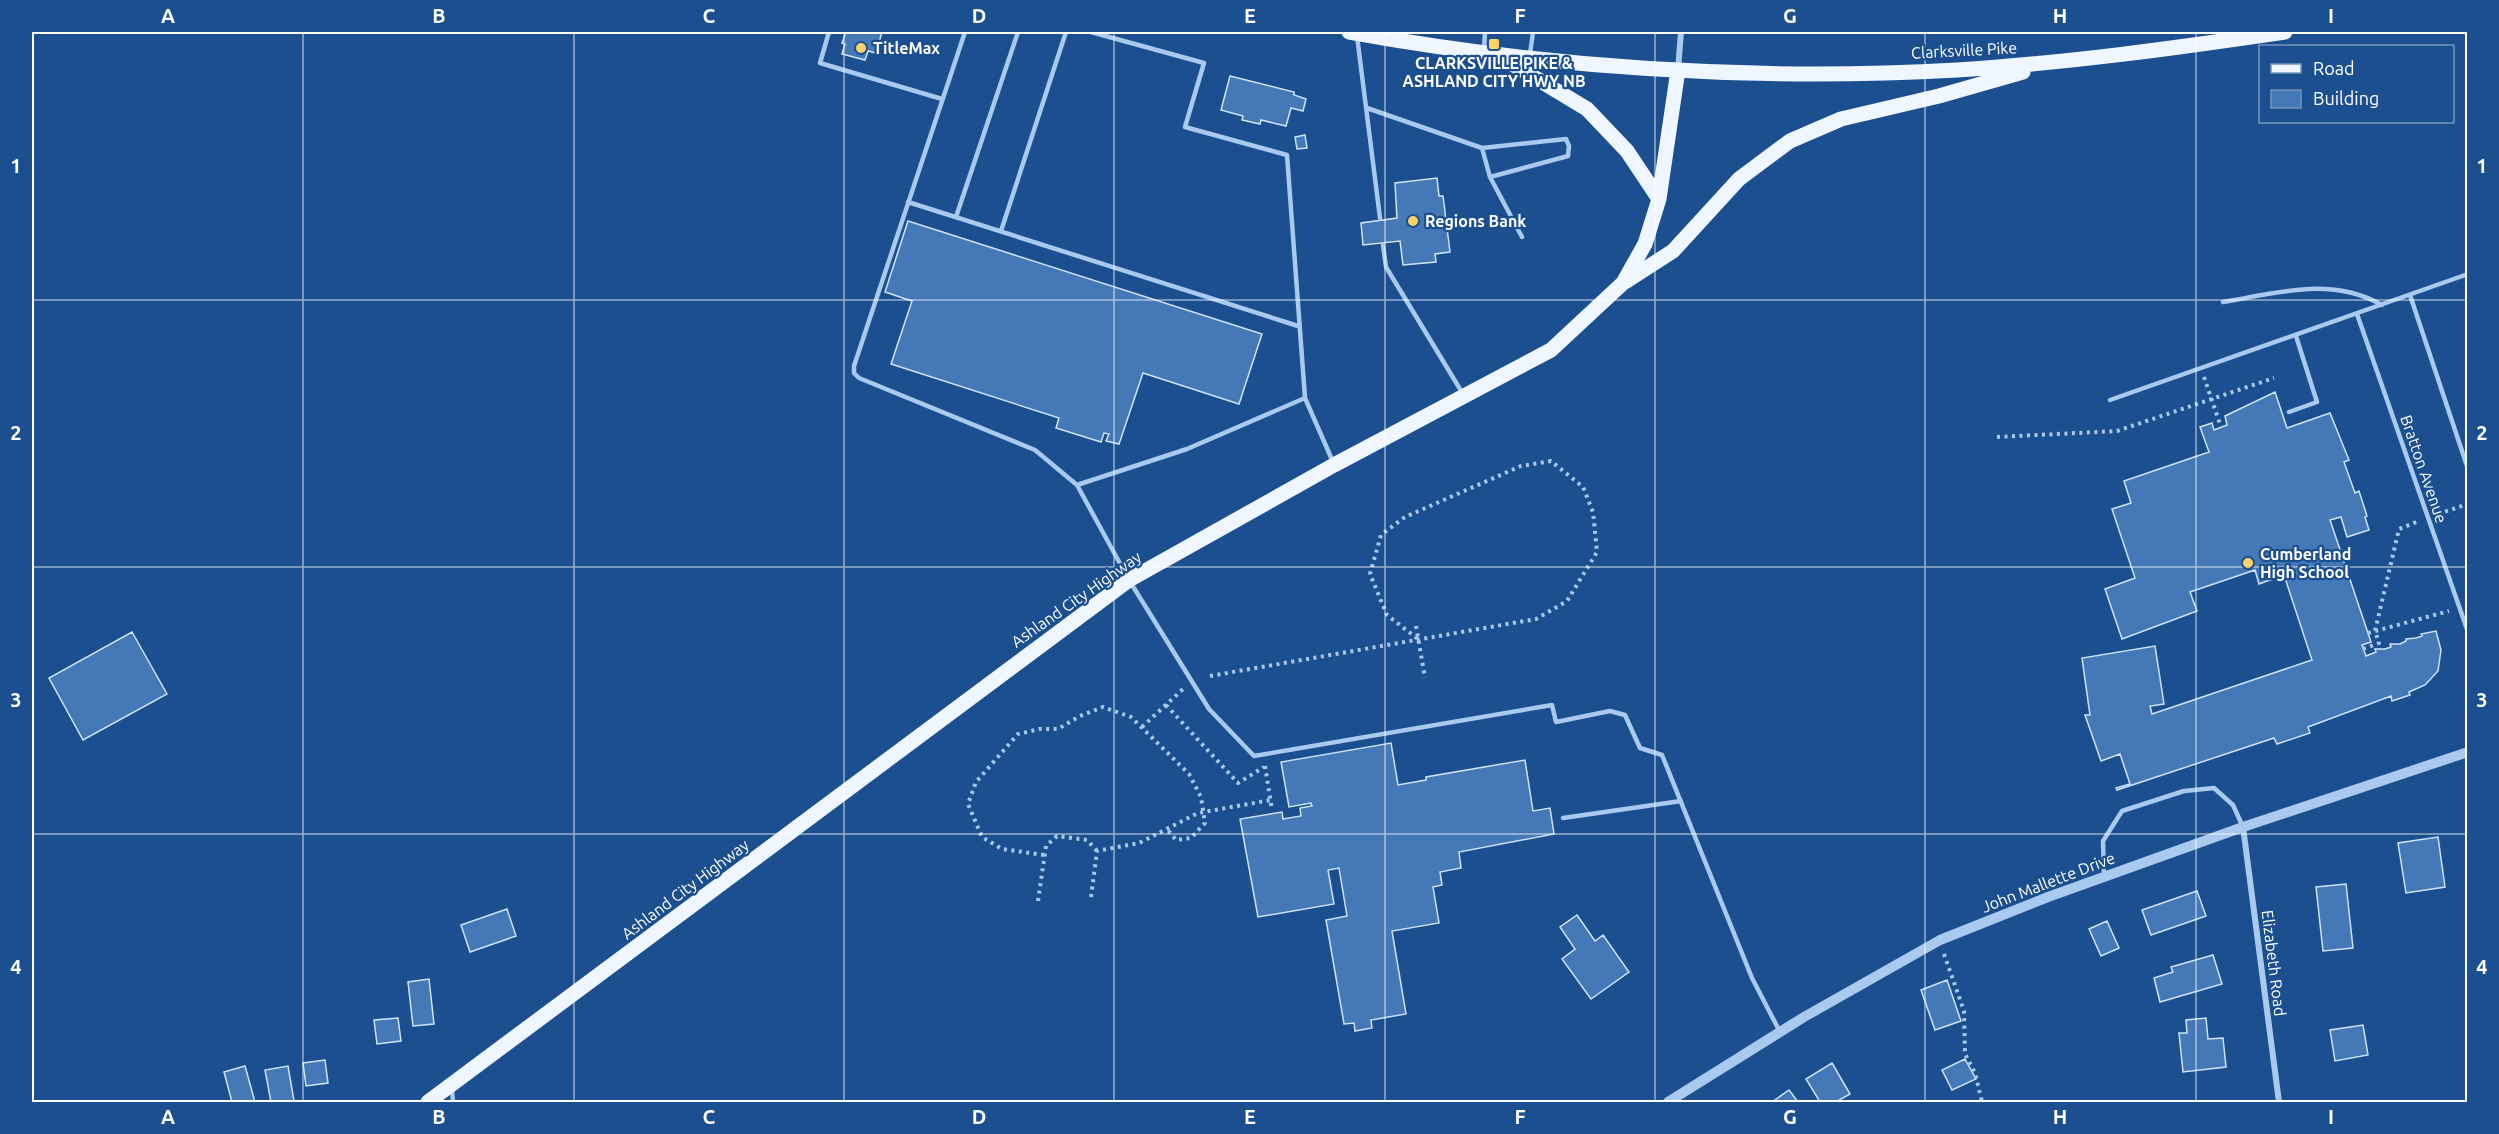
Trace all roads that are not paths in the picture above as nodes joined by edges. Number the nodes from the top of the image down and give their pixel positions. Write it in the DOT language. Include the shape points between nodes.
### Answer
graph roads {
  1 [pos="829,32"];
  2 [pos="965,32"];
  3 [pos="1017,32"];
  4 [pos="1066,32"];
  5 [pos="1091,32"];
  6 [pos="1353,32"];
  7 [pos="1485,32"];
  8 [pos="1533,32"];
  9 [pos="1681,32"];
  10 [pos="2285,32"];
  11 [pos="1391,35"];
  12 [pos="1489,52"];
  13 [pos="1530,57"];
  14 [pos="2060,61"];
  15 [pos="1678,70"];
  16 [pos="942,99"];
  17 [pos="1367,108"];
  18 [pos="1482,148"];
  19 [pos="1490,177"];
  20 [pos="1659,199"];
  21 [pos="908,202"];
  22 [pos="956,217"];
  23 [pos="1380,218"];
  24 [pos="1001,231"];
  25 [pos="1522,237"];
  26 [pos="1383,245"];
  27 [pos="2468,274"];
  28 [pos="1623,283"];
  29 [pos="2410,295"];
  30 [pos="2223,302"];
  31 [pos="2382,305"];
  32 [pos="2357,315"];
  33 [pos="1298,326"];
  34 [pos="2296,336"];
  35 [pos="1465,396"];
  36 [pos="1305,398"];
  37 [pos="2110,400"];
  38 [pos="2289,412"];
  39 [pos="1334,465"];
  40 [pos="2468,469"];
  41 [pos="1077,485"];
  42 [pos="1129,580"];
  43 [pos="2468,632"];
  44 [pos="2468,752"];
  45 [pos="1681,801"];
  46 [pos="1563,818"];
  47 [pos="2243,827"];
  48 [pos="2104,877"];
  49 [pos="1780,1032"];
  50 [pos="451,1085"];
  51 [pos="428,1102"];
  52 [pos="453,1102"];
  53 [pos="1668,1102"];
  54 [pos="2278,1102"];
  1 -- 16 [label="lane" via="820,63"];
  2 -- 16 [label="lane"];
  3 -- 22 [label="lane"];
  4 -- 24 [label="lane"];
  5 -- 33 [label="lane" via="1204,63 1185,127 1287,155"];
  6 -- 11 [label="main road, Clarksville Pike"];
  6 -- 17 [label="lane"];
  7 -- 12 [label="lane"];
  8 -- 13 [label="lane"];
  9 -- 15 [label="street"];
  10 -- 14 [label="main road, Clarksville Pike"];
  11 -- 12 [label="main road, Clarksville Pike"];
  12 -- 13 [label="main road, Clarksville Pike"];
  12 -- 20 [label="main road" via="1587,109 1628,151"];
  13 -- 15 [label="main road, Clarksville Pike"];
  14 -- 15 [label="main road, Clarksville Pike" via="1872,73"];
  14 -- 28 [label="main road" via="1841,119 1790,141 1739,179 1673,251"];
  15 -- 20 [label="main road, Ashland City Highway"];
  16 -- 21 [label="lane"];
  17 -- 18 [label="lane"];
  17 -- 23 [label="lane"];
  18 -- 19 [label="lane"];
  18 -- 19 [label="lane" via="1566,139 1569,146 1568,156"];
  19 -- 25 [label="lane"];
  20 -- 28 [label="main road, Ashland City Highway" via="1645,244"];
  21 -- 22 [label="lane"];
  21 -- 41 [label="lane" via="854,373 1035,450"];
  22 -- 24 [label="lane"];
  24 -- 33 [label="lane"];
  26 -- 35 [label="lane" via="1386,267"];
  27 -- 29 [label="lane"];
  28 -- 35 [label="main road, Ashland City Highway" via="1551,350"];
  29 -- 31 [label="lane"];
  29 -- 40 [label="lane"];
  30 -- 31 [label="lane" via="2301,289 2331,289 2364,295"];
  31 -- 32 [label="lane"];
  32 -- 34 [label="lane"];
  32 -- 43 [label="lane, Bratton Avenue"];
  33 -- 36 [label="lane"];
  34 -- 37 [label="lane"];
  34 -- 38 [label="lane" via="2317,402"];
  35 -- 39 [label="main road, Ashland City Highway"];
  36 -- 39 [label="lane"];
  36 -- 41 [label="lane" via="1187,449"];
  39 -- 42 [label="main road, Ashland City Highway"];
  41 -- 42 [label="lane"];
  42 -- 45 [label="lane" via="1209,709 1254,756 1552,705 1556,722 1610,711 1625,716 1640,748 1662,755"];
  42 -- 50 [label="main road, Ashland City Highway"];
  44 -- 47 [label="street, John Mallette Drive"];
  45 -- 46 [label="lane"];
  45 -- 49 [label="lane" via="1752,978"];
  47 -- 48 [label="street, John Mallette Drive"];
  47 -- 48 [label="lane" via="2233,805 2214,788 2184,791 2122,811 2103,841"];
  47 -- 54 [label="street, Elizabeth Road"];
  48 -- 49 [label="street, John Mallette Drive" via="1940,940"];
  49 -- 53 [label="street, John Mallette Drive"];
  50 -- 51 [label="main road, Ashland City Highway"];
  50 -- 52 [label="lane"];
}
